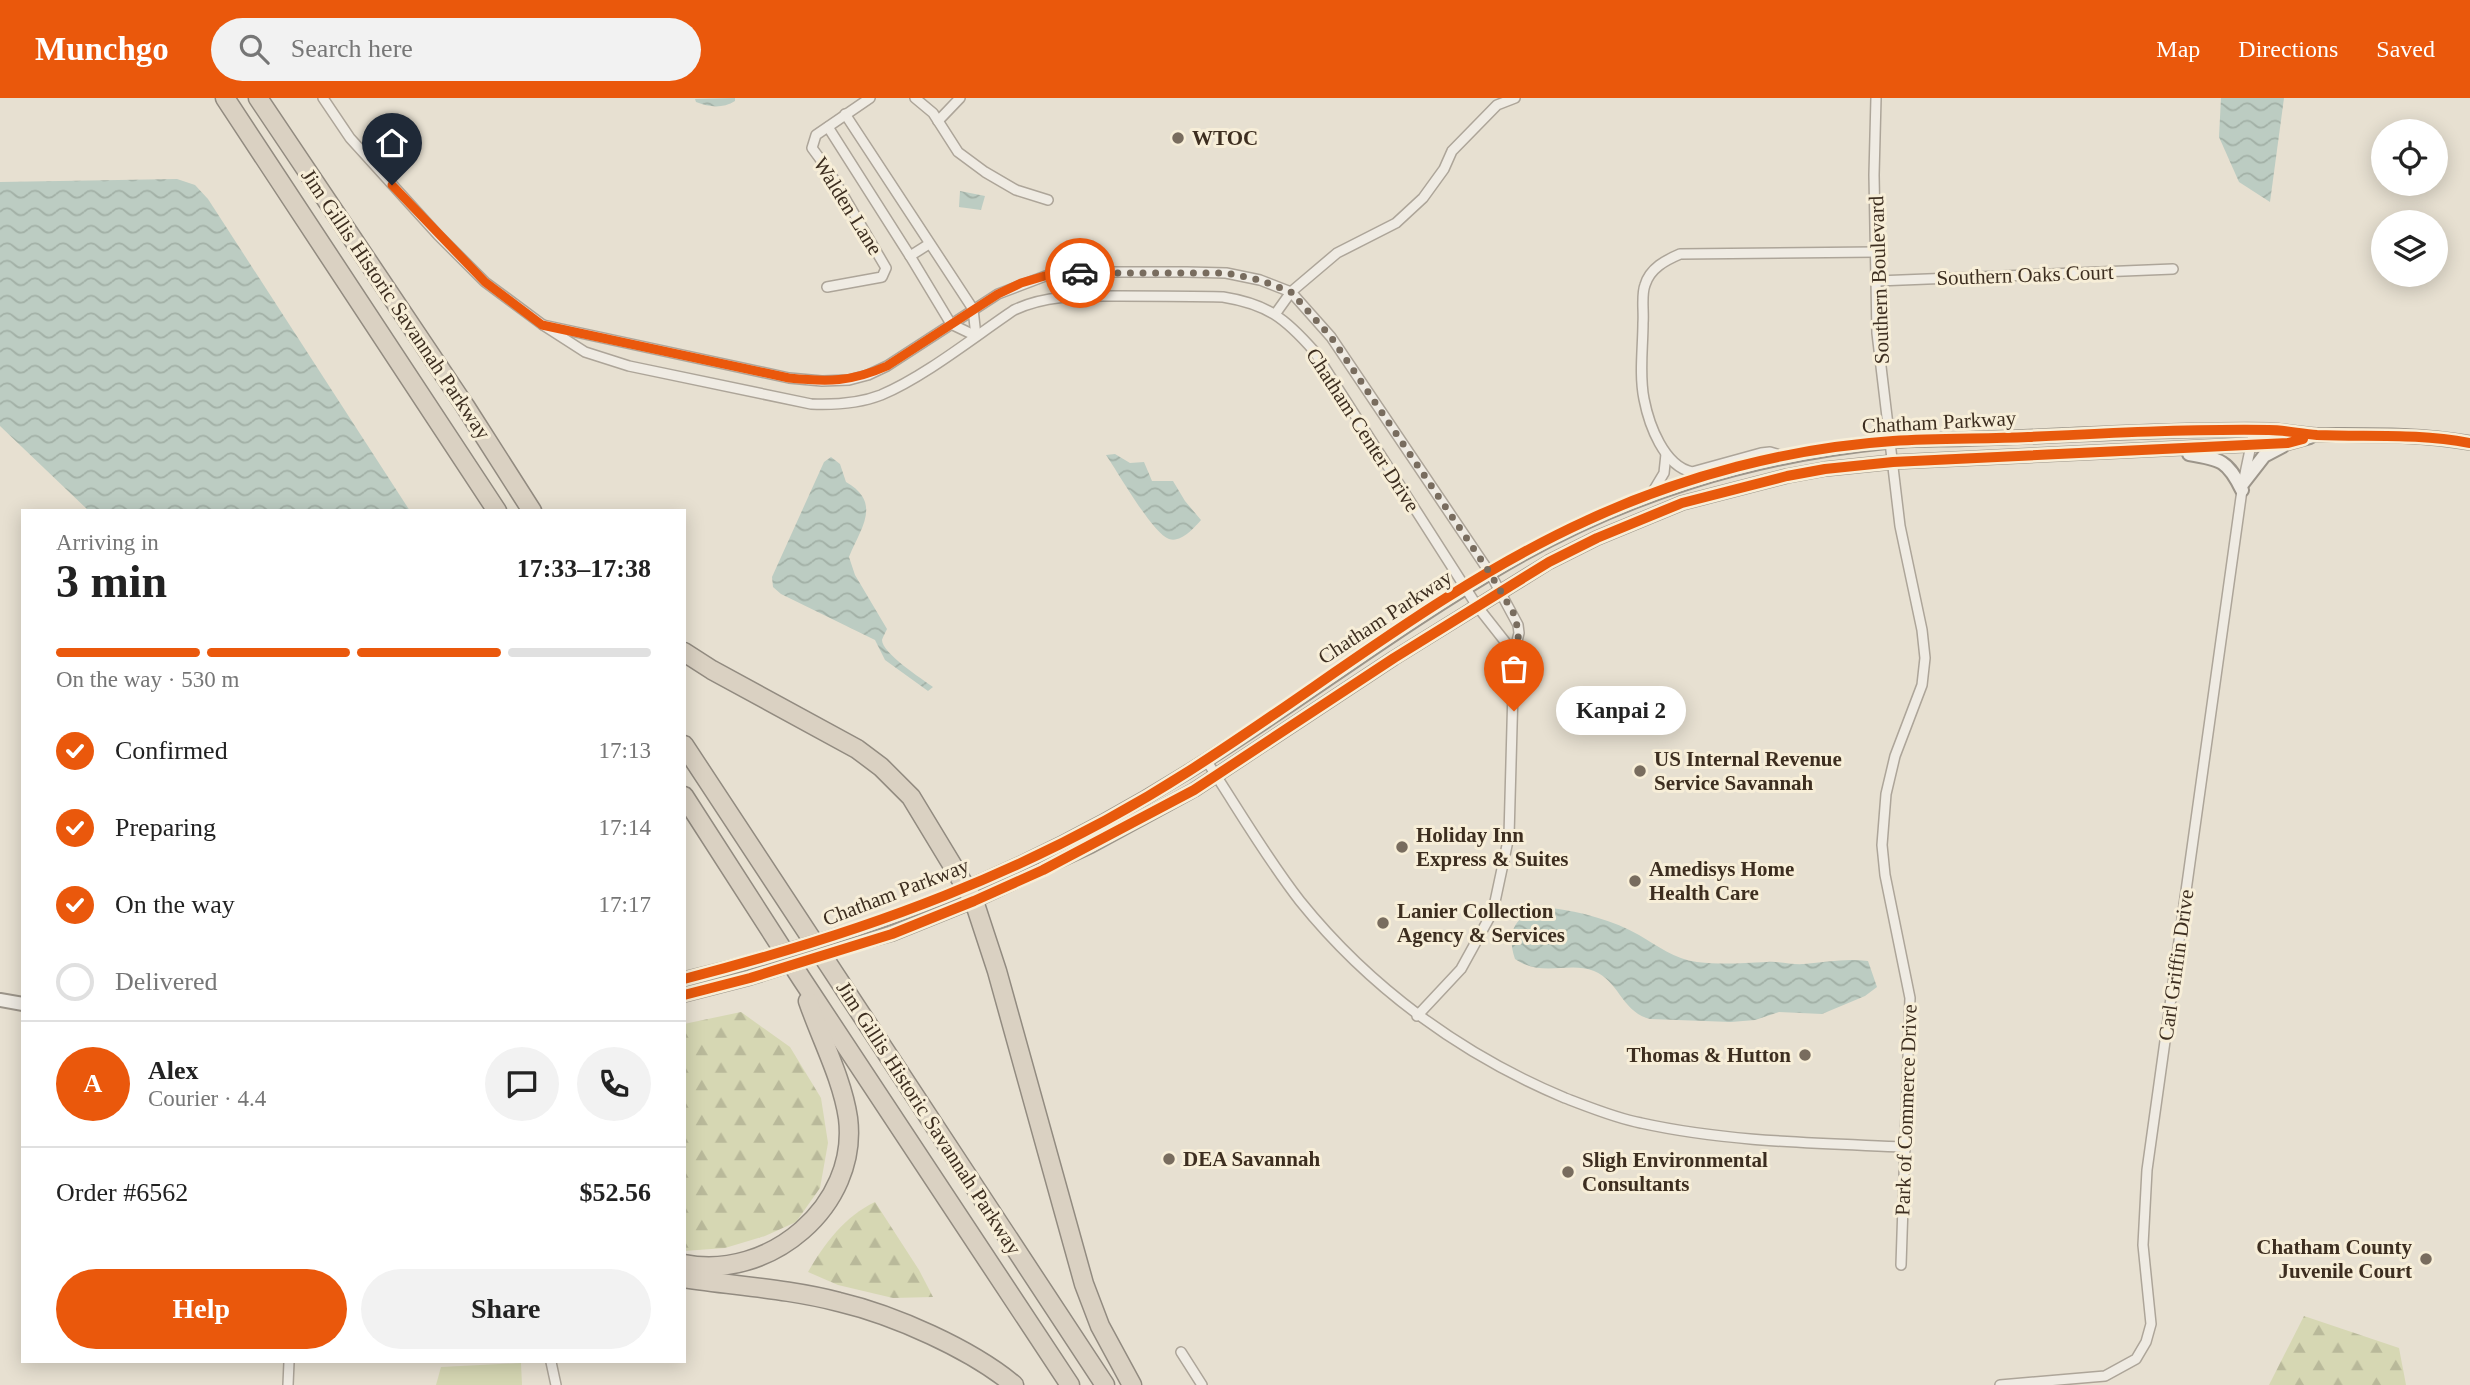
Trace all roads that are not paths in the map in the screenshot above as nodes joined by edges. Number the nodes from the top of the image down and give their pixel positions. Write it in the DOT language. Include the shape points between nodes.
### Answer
graph roads {
  1 [pos="225,98"];
  2 [pos="258,98"];
  3 [pos="323,98"];
  4 [pos="870,98"];
  5 [pos="915,98"];
  6 [pos="960,98"];
  7 [pos="1515,98"];
  8 [pos="1876,98"];
  9 [pos="845,114"];
  10 [pos="938,121"];
  11 [pos="828,127"];
  12 [pos="1048,200"];
  13 [pos="929,244"];
  14 [pos="1876,253"];
  15 [pos="910,256"];
  16 [pos="2173,269"];
  17 [pos="1877,281"];
  18 [pos="827,287"];
  19 [pos="1291,292"];
  20 [pos="973,309"];
  21 [pos="1276,313"];
  22 [pos="951,324"];
  23 [pos="542,325"];
  24 [pos="976,336"];
  25 [pos="2254,431"];
  26 [pos="2317,435"];
  27 [pos="1890,441"];
  28 [pos="2288,443"];
  29 [pos="2470,443"];
  30 [pos="2251,445"];
  31 [pos="492,449"];
  32 [pos="2165,450"];
  33 [pos="1666,454"];
  34 [pos="1783,456"];
  35 [pos="1893,462"];
  36 [pos="2243,486"];
  37 [pos="1652,493"];
  38 [pos="496,509"];
  39 [pos="531,509"];
  40 [pos="539,509"];
  41 [pos="1490,573"];
  42 [pos="1465,587"];
  43 [pos="1500,592"];
  44 [pos="1477,606"];
  45 [pos="686,653"];
  46 [pos="1514,653"];
  47 [pos="686,748"];
  48 [pos="1206,760"];
  49 [pos="1216,776"];
  50 [pos="686,799"];
  51 [pos="971,894"];
  52 [pos="857,937"];
  53 [pos="686,978"];
  54 [pos="801,978"];
  55 [pos="686,994"];
  56 [pos="0,1000"];
  57 [pos="21,1004"];
  58 [pos="1418,1016"];
  59 [pos="1904,1147"];
  60 [pos="686,1264"];
  61 [pos="1901,1265"];
  62 [pos="686,1278"];
  63 [pos="1181,1352"];
  64 [pos="289,1363"];
  65 [pos="551,1363"];
  66 [pos="288,1385"];
  67 [pos="556,1385"];
  68 [pos="1014,1385"];
  69 [pos="1070,1385"];
  70 [pos="1105,1385"];
  71 [pos="1132,1385"];
  72 [pos="1202,1385"];
  73 [pos="2000,1385"];
  1 -- 38 [label="highway, Jim Gillis Historic Savannah Parkway"];
  2 -- 31 [label="highway, Jim Gillis Historic Savannah Parkway"];
  3 -- 23 [label="street, Chatham Center Drive" via="350,138 438,235 485,282"];
  4 -- 9 [label="street, Walden Lane"];
  5 -- 10 [label="street"];
  6 -- 10 [label="street"];
  7 -- 19 [label="street" via="1497,105 1452,151 1423,198 1396,223 1337,253"];
  8 -- 14 [label="street, Southern Boulevard"];
  9 -- 11 [label="street, Walden Lane"];
  9 -- 13 [label="street"];
  10 -- 12 [label="street" via="957,152 1016,190"];
  11 -- 15 [label="street, Walden Lane"];
  11 -- 18 [label="street, Walden Lane" via="817,135 812,148 886,268 882,277"];
  13 -- 15 [label="street, Walden Lane"];
  13 -- 20 [label="street"];
  14 -- 17 [label="street, Southern Boulevard"];
  14 -- 33 [label="street" via="1680,254 1660,263 1645,284 1642,359 1644,399"];
  15 -- 22 [label="street, Walden Lane"];
  16 -- 17 [label="street, Southern Oaks Court"];
  17 -- 27 [label="street, Southern Boulevard" via="1877,333"];
  19 -- 20 [label="street, Chatham Center Drive" via="1226,273 1084,272 1021,283"];
  19 -- 21 [label="street"];
  19 -- 41 [label="street, Chatham Center Drive" via="1331,337"];
  20 -- 22 [label="street, Chatham Center Drive"];
  20 -- 24 [label="street"];
  21 -- 24 [label="street, Chatham Center Drive" via="1223,297 1052,298 1014,310"];
  21 -- 42 [label="street, Chatham Center Drive" via="1314,351"];
  22 -- 23 [label="street, Chatham Center Drive" via="868,375 822,381 789,378"];
  22 -- 24 [label="street"];
  23 -- 24 [label="street, Chatham Center Drive" via="585,352 629,366 811,404 836,405 888,391"];
  25 -- 26 [label="main road, Chatham Parkway"];
  25 -- 27 [label="main road, Chatham Parkway"];
  25 -- 30 [label="street, Carl Griffin Drive"];
  26 -- 28 [label="main road, Chatham Parkway"];
  26 -- 29 [label="main road, Chatham Parkway" via="2438,437"];
  27 -- 34 [label="main road, Chatham Parkway"];
  27 -- 35 [label="street, Southern Boulevard"];
  28 -- 30 [label="main road, Chatham Parkway"];
  28 -- 36 [label="main road" via="2264,456"];
  30 -- 32 [label="main road, Chatham Parkway"];
  30 -- 36 [label="street, Carl Griffin Drive"];
  31 -- 39 [label="highway, Jim Gillis Historic Savannah Parkway"];
  31 -- 40 [label="highway"];
  32 -- 35 [label="main road, Chatham Parkway"];
  32 -- 36 [label="main road" via="2214,458 2230,468"];
  33 -- 34 [label="street" via="1692,472 1761,453"];
  33 -- 37 [label="street" via="1664,473"];
  34 -- 37 [label="main road, Chatham Parkway"];
  35 -- 43 [label="main road, Chatham Parkway" via="1787,476 1682,503 1549,562"];
  35 -- 59 [label="street, Park of Commerce Drive" via="1925,658 1922,685 1886,794 1882,845 1910,998"];
  36 -- 73 [label="street, Carl Griffin Drive" via="2147,1170 2143,1245 2151,1324 2136,1359 2105,1376"];
  37 -- 41 [label="main road, Chatham Parkway" via="1585,521"];
  41 -- 42 [label="main road, Chatham Parkway"];
  41 -- 43 [label="street, Chatham Center Drive"];
  42 -- 44 [label="street, Chatham Center Drive"];
  42 -- 48 [label="main road, Chatham Parkway"];
  43 -- 44 [label="main road, Chatham Parkway"];
  43 -- 46 [label="street, Chatham Center Drive" via="1518,625"];
  44 -- 46 [label="street, Chatham Center Drive"];
  44 -- 49 [label="main road, Chatham Parkway"];
  45 -- 51 [label="highway" via="880,766 911,797"];
  46 -- 58 [label="street, Chatham Center Drive" via="1509,836 1493,911 1461,969"];
  47 -- 70 [label="highway, Jim Gillis Historic Savannah Parkway"];
  48 -- 49 [label="street"];
  48 -- 51 [label="main road, Chatham Parkway" via="1089,831"];
  49 -- 51 [label="main road, Chatham Parkway" via="1091,846"];
  49 -- 58 [label="street" via="1302,903 1353,960"];
  50 -- 54 [label="highway, Jim Gillis Historic Savannah Parkway"];
  51 -- 52 [label="main road, Chatham Parkway"];
  51 -- 71 [label="highway" via="997,971 1084,1284 1100,1326"];
  52 -- 53 [label="main road, Chatham Parkway, bridge"];
  52 -- 55 [label="main road, Chatham Parkway, bridge" via="750,978"];
  54 -- 60 [label="highway" via="844,1097 846,1154 839,1179 811,1224 789,1242 764,1255 725,1265"];
  54 -- 69 [label="highway, Jim Gillis Historic Savannah Parkway"];
  56 -- 57 [label="main road"];
  58 -- 59 [label="street" via="1525,1081 1639,1123 1740,1139"];
  59 -- 61 [label="street, Park of Commerce Drive"];
  62 -- 68 [label="highway" via="841,1302 946,1343"];
  63 -- 72 [label="street"];
  64 -- 66 [label="street"];
  65 -- 67 [label="street"];
}
